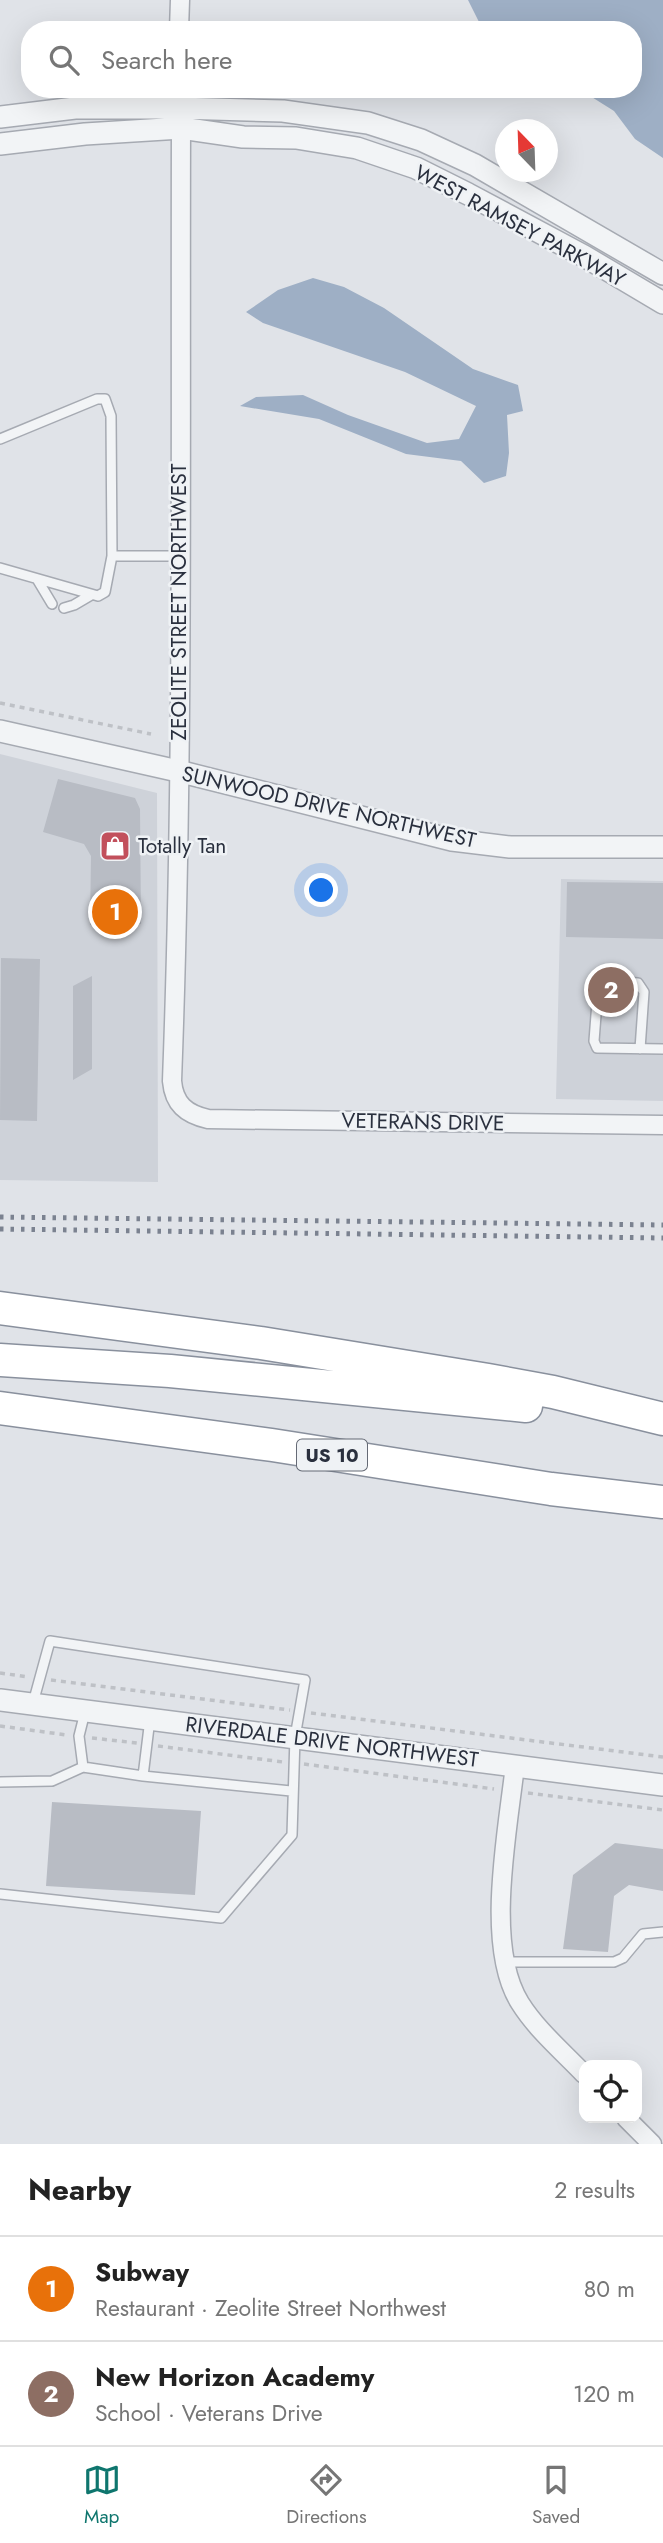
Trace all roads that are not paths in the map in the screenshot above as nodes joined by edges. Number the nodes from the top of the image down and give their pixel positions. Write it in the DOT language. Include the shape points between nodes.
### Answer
graph roads {
  1 [pos="180,0"];
  2 [pos="179,21"];
  3 [pos="179,108"];
  4 [pos="0,117"];
  5 [pos="0,144"];
  6 [pos="663,274"];
  7 [pos="663,303"];
  8 [pos="0,439"];
  9 [pos="112,556"];
  10 [pos="179,556"];
  11 [pos="0,568"];
  12 [pos="37,579"];
  13 [pos="91,594"];
  14 [pos="52,604"];
  15 [pos="64,608"];
  16 [pos="0,730"];
  17 [pos="177,771"];
  18 [pos="663,847"];
  19 [pos="640,1049"];
  20 [pos="663,1049"];
  21 [pos="186,1111"];
  22 [pos="663,1125"];
  23 [pos="0,1308"];
  24 [pos="0,1360"];
  25 [pos="0,1408"];
  26 [pos="0,1413"];
  27 [pos="83,1419"];
  28 [pos="663,1419"];
  29 [pos="663,1502"];
  30 [pos="0,1700"];
  31 [pos="32,1704"];
  32 [pos="85,1711"];
  33 [pos="150,1719"];
  34 [pos="295,1737"];
  35 [pos="515,1766"];
  36 [pos="83,1767"];
  37 [pos="143,1776"];
  38 [pos="0,1783"];
  39 [pos="663,1785"];
  40 [pos="291,1791"];
  41 [pos="0,1894"];
  42 [pos="663,1932"];
  43 [pos="505,1962"];
  44 [pos="579,2069"];
  45 [pos="631,2123"];
  46 [pos="652,2144"];
  1 -- 2 [label="street"];
  3 -- 4 [label="street, WEST RAMSEY PARKWAY" via="75,108"];
  3 -- 5 [label="street, WEST RAMSEY PARKWAY" via="85,134"];
  3 -- 6 [label="street, WEST RAMSEY PARKWAY" via="283,111 368,123 421,141 475,166"];
  3 -- 7 [label="street, WEST RAMSEY PARKWAY" via="243,137 296,138 357,148 416,169 584,256"];
  3 -- 10 [label="street, ZEOLITE STREET NORTHWEST"];
  8 -- 9 [label="lane" via="105,399 111,416"];
  9 -- 10 [label="lane"];
  9 -- 13 [label="lane" via="105,592 98,597"];
  10 -- 17 [label="street, ZEOLITE STREET NORTHWEST"];
  11 -- 12 [label="lane"];
  12 -- 13 [label="lane"];
  12 -- 14 [label="lane"];
  13 -- 15 [label="lane"];
  16 -- 17 [label="street, SUNWOOD DRIVE NORTHWEST"];
  17 -- 18 [label="street, SUNWOOD DRIVE NORTHWEST" via="452,840 510,847"];
  17 -- 21 [label="street, ZEOLITE STREET NORTHWEST" via="172,1081 176,1101"];
  19 -- 19 [label="lane" via="644,992 638,983 607,981 598,989 597,1048"];
  19 -- 20 [label="lane"];
  21 -- 22 [label="street, VETERANS DRIVE" via="208,1119"];
  23 -- 28 [label="highway" via="488,1380"];
  24 -- 28 [label="highway" via="170,1371"];
  25 -- 27 [label="highway, US 10"];
  26 -- 27 [label="highway"];
  27 -- 29 [label="highway, US 10"];
  30 -- 31 [label="street, RIVERDALE DRIVE NORTHWEST"];
  31 -- 32 [label="street, RIVERDALE DRIVE NORTHWEST"];
  31 -- 34 [label="lane" via="50,1641 305,1680"];
  32 -- 33 [label="street, RIVERDALE DRIVE NORTHWEST"];
  32 -- 36 [label="lane" via="79,1736"];
  33 -- 34 [label="street, RIVERDALE DRIVE NORTHWEST"];
  33 -- 37 [label="lane"];
  34 -- 35 [label="street, RIVERDALE DRIVE NORTHWEST"];
  34 -- 40 [label="lane"];
  35 -- 39 [label="street, RIVERDALE DRIVE NORTHWEST"];
  35 -- 43 [label="street" via="500,1916"];
  36 -- 37 [label="lane"];
  36 -- 38 [label="lane" via="52,1781"];
  37 -- 40 [label="lane"];
  40 -- 41 [label="lane" via="292,1835 221,1918"];
  42 -- 43 [label="lane" via="643,1934 614,1962"];
  43 -- 44 [label="street" via="519,2001"];
  45 -- 46 [label="street"];
}
